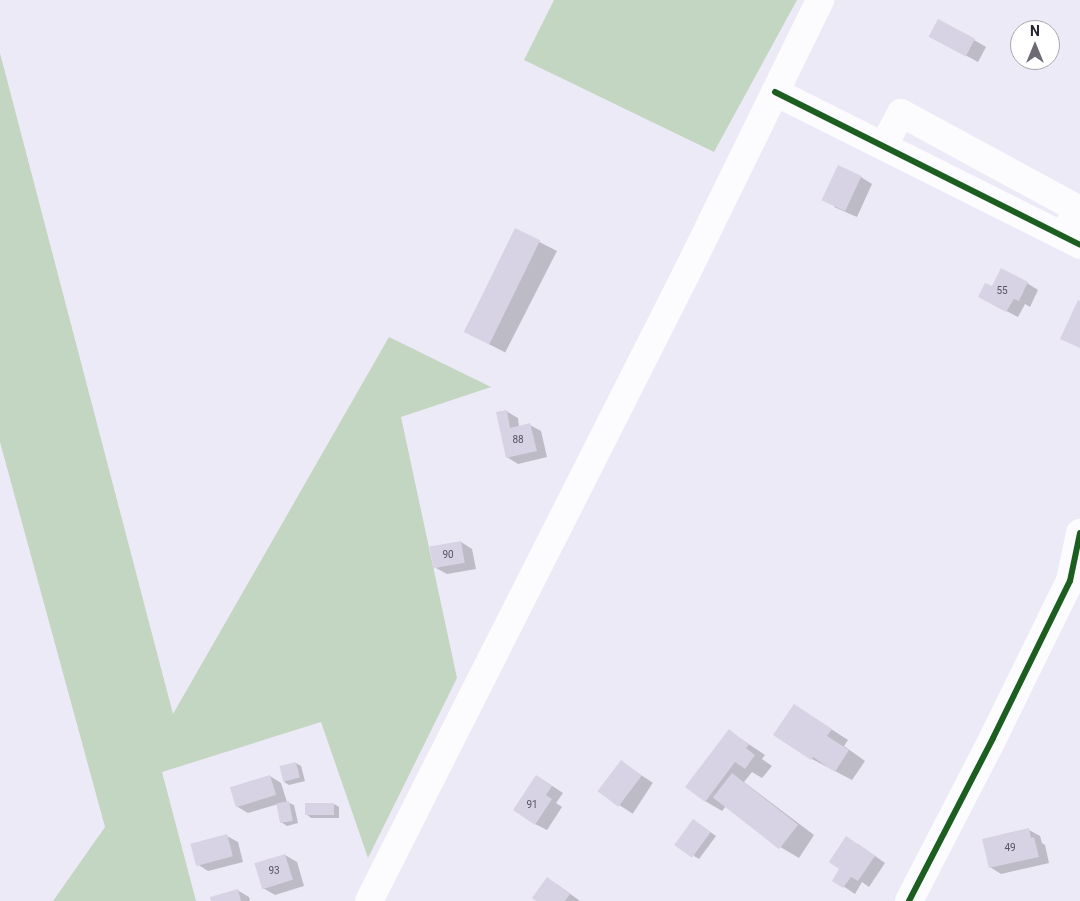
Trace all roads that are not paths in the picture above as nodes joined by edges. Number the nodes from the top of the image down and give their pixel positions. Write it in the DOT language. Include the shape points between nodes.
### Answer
graph roads {
  1 [pos="820,0"];
  2 [pos="775,92"];
  3 [pos="884,145"];
  4 [pos="1071,241"];
  5 [pos="1080,533"];
  6 [pos="369,901"];
  7 [pos="909,901"];
  1 -- 2 [label="main road"];
  2 -- 3 [label="main road"];
  2 -- 6 [label="main road"];
  3 -- 4 [label="main road"];
  3 -- 4 [label="main road" via="901,113 1078,209"];
  5 -- 7 [label="main road" via="1070,581"];
}
